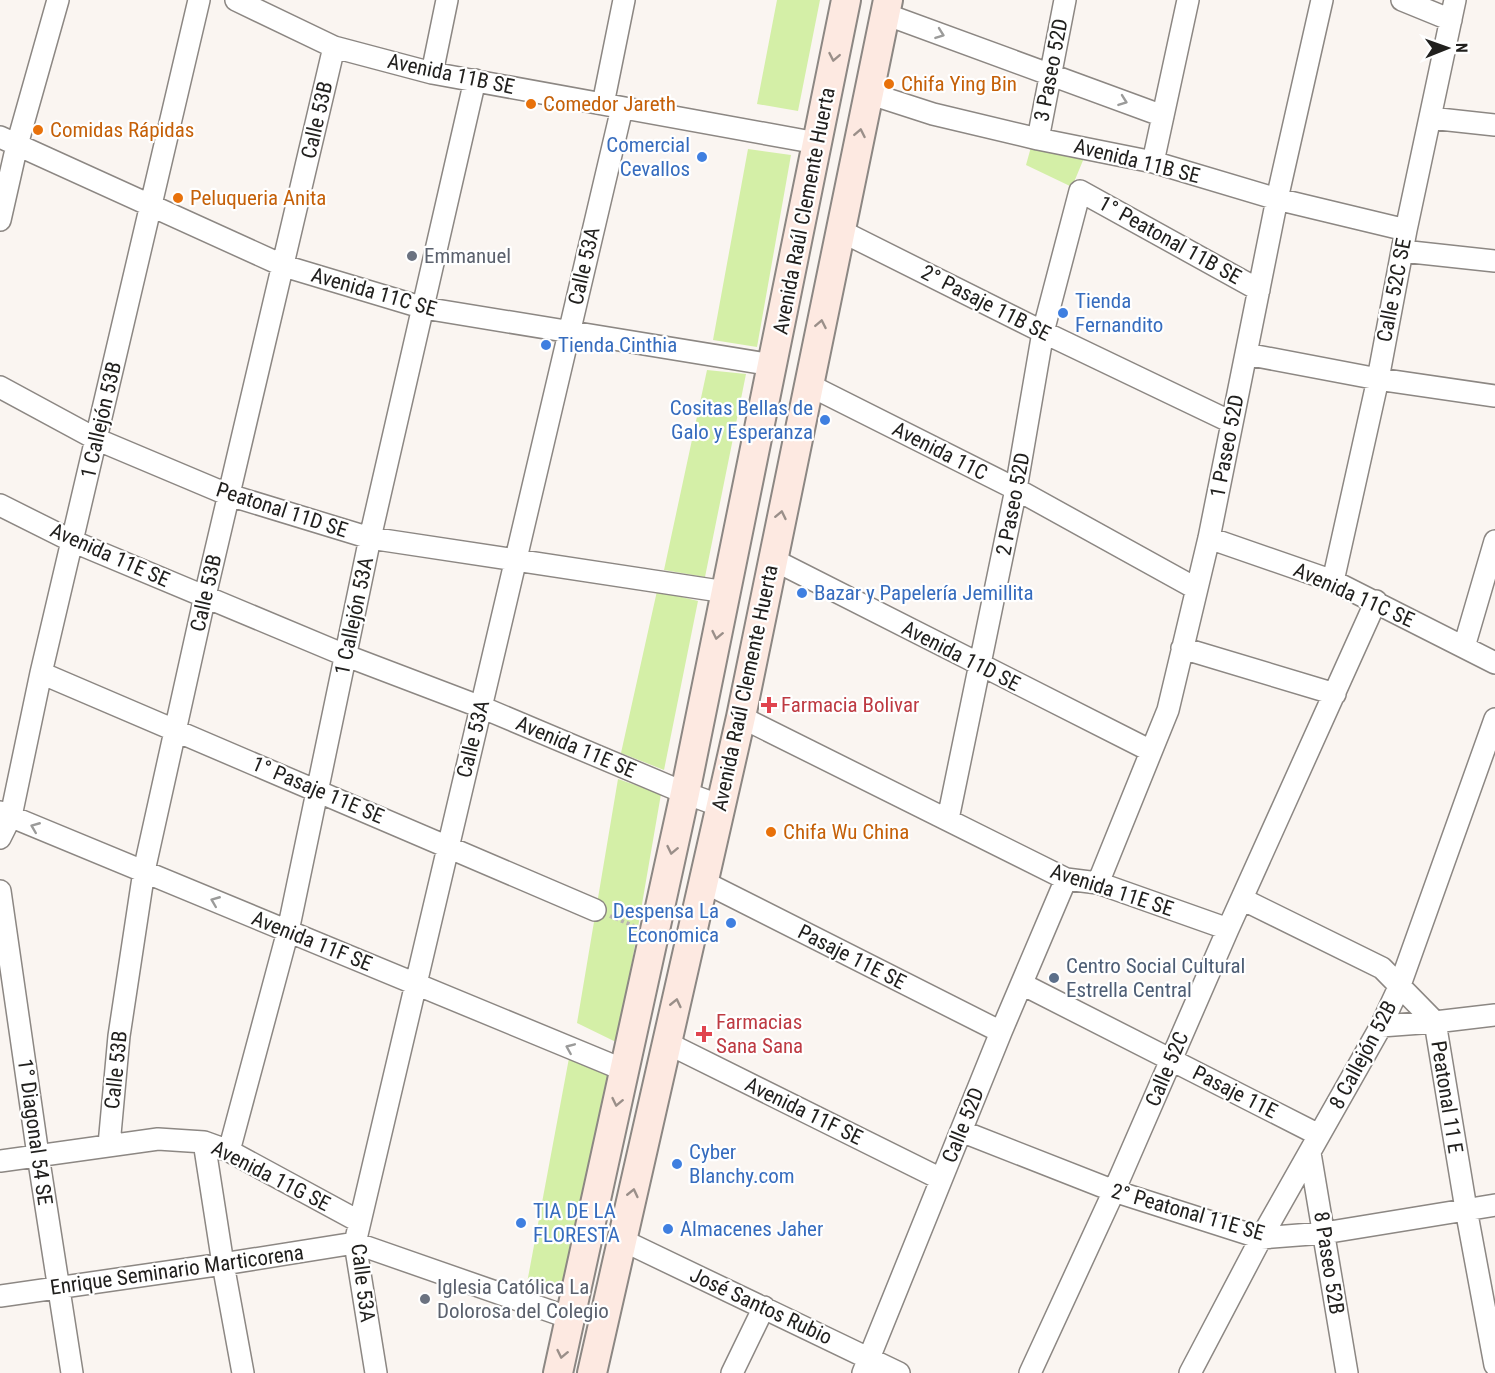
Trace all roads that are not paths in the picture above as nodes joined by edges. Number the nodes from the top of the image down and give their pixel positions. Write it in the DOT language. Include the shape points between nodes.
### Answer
graph roads {
  1 [pos="58,0"];
  2 [pos="199,0"];
  3 [pos="236,0"];
  4 [pos="447,0"];
  5 [pos="624,0"];
  6 [pos="846,0"];
  7 [pos="1065,0"];
  8 [pos="1188,0"];
  9 [pos="1322,0"];
  10 [pos="1402,0"];
  11 [pos="886,7"];
  12 [pos="276,9"];
  13 [pos="1453,10"];
  14 [pos="334,46"];
  15 [pos="432,73"];
  16 [pos="1050,74"];
  17 [pos="475,80"];
  18 [pos="868,93"];
  19 [pos="612,106"];
  20 [pos="1163,116"];
  21 [pos="1430,118"];
  22 [pos="1495,125"];
  23 [pos="1038,139"];
  24 [pos="9,141"];
  25 [pos="817,143"];
  26 [pos="1153,162"];
  27 [pos="1080,191"];
  28 [pos="1277,199"];
  29 [pos="151,207"];
  30 [pos="0,220"];
  31 [pos="839,230"];
  32 [pos="1404,241"];
  33 [pos="1495,261"];
  34 [pos="284,266"];
  35 [pos="1259,290"];
  36 [pos="424,308"];
  37 [pos="1043,332"];
  38 [pos="569,333"];
  39 [pos="1246,354"];
  40 [pos="773,365"];
  41 [pos="1378,379"];
  42 [pos="809,385"];
  43 [pos="0,387"];
  44 [pos="1495,396"];
  45 [pos="1231,422"];
  46 [pos="96,439"];
  47 [pos="1016,489"];
  48 [pos="229,495"];
  49 [pos="0,505"];
  50 [pos="370,538"];
  51 [pos="1209,538"];
  52 [pos="72,541"];
  53 [pos="1495,541"];
  54 [pos="772,559"];
  55 [pos="516,560"];
  56 [pos="1333,580"];
  57 [pos="1195,588"];
  58 [pos="726,592"];
  59 [pos="205,597"];
  60 [pos="1376,601"];
  61 [pos="1464,647"];
  62 [pos="1182,648"];
  63 [pos="346,656"];
  64 [pos="1495,663"];
  65 [pos="981,666"];
  66 [pos="41,673"];
  67 [pos="1335,694"];
  68 [pos="481,706"];
  69 [pos="741,717"];
  70 [pos="1495,719"];
  71 [pos="176,730"];
  72 [pos="1151,751"];
  73 [pos="318,790"];
  74 [pos="685,793"];
  75 [pos="721,806"];
  76 [pos="5,814"];
  77 [pos="948,819"];
  78 [pos="0,838"];
  79 [pos="447,845"];
  80 [pos="144,871"];
  81 [pos="1066,879"];
  82 [pos="704,882"];
  83 [pos="1098,883"];
  84 [pos="0,891"];
  85 [pos="1242,899"];
  86 [pos="595,910"];
  87 [pos="1228,929"];
  88 [pos="288,931"];
  89 [pos="416,983"];
  90 [pos="1022,984"];
  91 [pos="1400,985"];
  92 [pos="7,989"];
  93 [pos="1495,1015"];
  94 [pos="1435,1022"];
  95 [pos="1381,1026"];
  96 [pos="1001,1032"];
  97 [pos="667,1043"];
  98 [pos="1171,1060"];
  99 [pos="624,1070"];
  100 [pos="961,1131"];
  101 [pos="204,1142"];
  102 [pos="1314,1144"];
  103 [pos="109,1145"];
  104 [pos="229,1151"];
  105 [pos="38,1155"];
  106 [pos="0,1161"];
  107 [pos="941,1179"];
  108 [pos="1114,1191"];
  109 [pos="1495,1205"];
  110 [pos="1466,1209"];
  111 [pos="357,1232"];
  112 [pos="1324,1233"];
  113 [pos="1262,1238"];
  114 [pos="622,1240"];
  115 [pos="223,1264"];
  116 [pos="58,1287"];
  117 [pos="0,1296"];
  118 [pos="764,1307"];
  119 [pos="570,1318"];
  120 [pos="866,1365"];
  121 [pos="1495,1365"];
  122 [pos="72,1373"];
  123 [pos="243,1373"];
  124 [pos="376,1373"];
  125 [pos="558,1373"];
  126 [pos="592,1373"];
  127 [pos="732,1373"];
  128 [pos="899,1373"];
  129 [pos="1030,1373"];
  130 [pos="1190,1373"];
  131 [pos="1347,1373"];
  1 -- 24 [label="street"];
  2 -- 29 [label="street, 1 Callejón 53B"];
  3 -- 12 [label="street, Avenida 11B SE"];
  4 -- 15 [label="street"];
  5 -- 19 [label="street, Calle 53A"];
  6 -- 25 [label="main road, Avenida Raúl Clemente Huerta, one-way"];
  7 -- 16 [label="street, 3 Paseo 52D"];
  8 -- 20 [label="street"];
  9 -- 28 [label="street, 1 Paseo 52D"];
  10 -- 13 [label="street"];
  11 -- 16 [label="street, one-way"];
  11 -- 18 [label="main road, Avenida Raúl Clemente Huerta"];
  12 -- 14 [label="street, Avenida 11B SE"];
  13 -- 21 [label="street, Calle 52C SE"];
  14 -- 15 [label="street, Avenida 11B SE"];
  14 -- 34 [label="street, Calle 53B"];
  15 -- 17 [label="street, Avenida 11B SE"];
  16 -- 20 [label="street, one-way"];
  16 -- 23 [label="street, 3 Paseo 52D"];
  17 -- 19 [label="street, Avenida 11B SE"];
  17 -- 36 [label="street, 1 Callejón 53A"];
  18 -- 23 [label="street, Avenida 11B SE" via="933,114"];
  31 -- 18 [label="main road, Avenida Raúl Clemente Huerta, one-way"];
  19 -- 25 [label="street, Avenida 11B SE"];
  19 -- 38 [label="street, Calle 53A"];
  20 -- 26 [label="street"];
  21 -- 22 [label="street"];
  21 -- 32 [label="street, Calle 52C SE"];
  23 -- 26 [label="street, Avenida 11B SE"];
  24 -- 29 [label="street, Avenida 11C SE"];
  24 -- 30 [label="street"];
  25 -- 40 [label="main road, Avenida Raúl Clemente Huerta"];
  26 -- 28 [label="street, Avenida 11B SE"];
  27 -- 35 [label="street, 1° Peatonal 11B SE"];
  27 -- 37 [label="street, 2 Paseo 52D"];
  28 -- 32 [label="street, Avenida 11B SE"];
  28 -- 35 [label="street, 1 Paseo 52D"];
  29 -- 34 [label="street, Avenida 11C SE"];
  29 -- 46 [label="street, 1 Callejón 53B"];
  31 -- 37 [label="street, 2° Pasaje 11B SE"];
  42 -- 31 [label="main road, Avenida Raúl Clemente Huerta, one-way"];
  32 -- 33 [label="street, Avenida 11B SE"];
  32 -- 41 [label="street, Calle 52C SE"];
  34 -- 36 [label="street, Avenida 11C SE"];
  34 -- 48 [label="street, Calle 53B"];
  35 -- 39 [label="street, 1 Paseo 52D"];
  36 -- 38 [label="street, Avenida 11C SE"];
  36 -- 50 [label="street, 1 Callejón 53A"];
  37 -- 45 [label="street, 2° Pasaje 11B SE"];
  37 -- 47 [label="street, 2 Paseo 52D"];
  38 -- 40 [label="street, Avenida 11C SE"];
  38 -- 55 [label="street, Calle 53A"];
  39 -- 41 [label="street"];
  39 -- 45 [label="street, 1 Paseo 52D"];
  40 -- 58 [label="main road, Avenida Raúl Clemente Huerta"];
  41 -- 44 [label="street"];
  41 -- 56 [label="street, Calle 52C SE"];
  42 -- 47 [label="street, Avenida 11C"];
  54 -- 42 [label="main road, Avenida Raúl Clemente Huerta, one-way"];
  43 -- 46 [label="street, Peatonal 11D SE"];
  45 -- 51 [label="street, 1 Paseo 52D"];
  46 -- 48 [label="street, Peatonal 11D SE"];
  46 -- 52 [label="street, 1 Callejón 53B"];
  47 -- 57 [label="street, Avenida 11C"];
  47 -- 65 [label="street, 2 Paseo 52D"];
  48 -- 50 [label="street, Peatonal 11D SE"];
  48 -- 59 [label="street, Calle 53B"];
  49 -- 52 [label="street, Avenida 11E SE"];
  50 -- 55 [label="street, Peatonal 11D SE"];
  50 -- 63 [label="street, 1 Callejón 53A"];
  51 -- 56 [label="street, Avenida 11C SE"];
  51 -- 57 [label="street, 1 Paseo 52D"];
  52 -- 59 [label="street, Avenida 11E SE"];
  52 -- 66 [label="street, 1 Callejón 53B"];
  53 -- 61 [label="street"];
  54 -- 65 [label="street, Avenida 11D SE"];
  54 -- 69 [label="main road, Avenida Raúl Clemente Huerta"];
  55 -- 58 [label="street, Peatonal 11D SE"];
  55 -- 68 [label="street, Calle 53A"];
  56 -- 60 [label="street, Avenida 11C SE"];
  57 -- 62 [label="street, 1 Paseo 52D"];
  58 -- 74 [label="main road, Avenida Raúl Clemente Huerta, one-way"];
  59 -- 63 [label="street, Avenida 11E SE"];
  59 -- 71 [label="street, Calle 53B"];
  60 -- 61 [label="street, Avenida 11C SE"];
  60 -- 67 [label="street, Calle 52C"];
  61 -- 64 [label="street, Avenida 11C SE"];
  62 -- 67 [label="street"];
  62 -- 72 [label="street, 1 Paseo 52D" via="1168,710"];
  63 -- 68 [label="street, Avenida 11E SE"];
  63 -- 73 [label="street, 1 Callejón 53A"];
  65 -- 72 [label="street, Avenida 11D SE"];
  65 -- 77 [label="street, 2 Paseo 52D"];
  66 -- 71 [label="street, 1° Pasaje 11E SE"];
  66 -- 76 [label="street, 1 Callejón 53B"];
  67 -- 85 [label="street, Calle 52C"];
  68 -- 74 [label="street, Avenida 11E SE"];
  68 -- 79 [label="street, Calle 53A"];
  69 -- 75 [label="main road, Avenida Raúl Clemente Huerta"];
  69 -- 77 [label="street, Avenida 11E SE"];
  70 -- 91 [label="street, 8 Callejón 52B"];
  71 -- 73 [label="street, 1° Pasaje 11E SE"];
  71 -- 80 [label="street, Calle 53B"];
  72 -- 83 [label="street, 1 Paseo 52D"];
  73 -- 79 [label="street, 1° Pasaje 11E SE"];
  73 -- 88 [label="street, 1 Callejón 53A"];
  74 -- 75 [label="street, Avenida 11E SE"];
  74 -- 99 [label="main road, Avenida Raúl Clemente Huerta, one-way"];
  75 -- 82 [label="main road, Avenida Raúl Clemente Huerta"];
  76 -- 78 [label="street, 1 Callejón 53B"];
  80 -- 76 [label="street, Avenida 11F SE, one-way"];
  77 -- 81 [label="street, Avenida 11E SE"];
  79 -- 86 [label="street, 1° Pasaje 11E SE"];
  79 -- 89 [label="street, Calle 53A"];
  88 -- 80 [label="street, Avenida 11F SE, one-way"];
  80 -- 103 [label="street, Calle 53B" via="119,1036"];
  81 -- 83 [label="street, Avenida 11E SE"];
  81 -- 90 [label="street, Calle 52D"];
  82 -- 96 [label="street, Pasaje 11E SE"];
  97 -- 82 [label="main road, Avenida Raúl Clemente Huerta, one-way"];
  83 -- 87 [label="street, Avenida 11E SE"];
  84 -- 92 [label="street, 1° Diagonal 54 SE"];
  85 -- 87 [label="street, Calle 52C"];
  85 -- 91 [label="street, Peatonal 11 E" via="1382,968"];
  87 -- 98 [label="street, Calle 52C"];
  88 -- 89 [label="street, Avenida 11F SE"];
  88 -- 104 [label="street, 1 Callejón 53A"];
  99 -- 89 [label="street, Avenida 11F SE, one-way"];
  89 -- 111 [label="street, Calle 53A"];
  90 -- 96 [label="street, Calle 52D"];
  90 -- 98 [label="street, Pasaje 11E"];
  91 -- 94 [label="street, Peatonal 11 E"];
  91 -- 95 [label="street, 8 Callejón 52B"];
  92 -- 105 [label="street, 1° Diagonal 54 SE"];
  93 -- 94 [label="street"];
  94 -- 95 [label="street"];
  94 -- 110 [label="street, Peatonal 11 E"];
  95 -- 102 [label="street, 8 Callejón 52B"];
  96 -- 100 [label="street, Calle 52D"];
  97 -- 107 [label="street, Avenida 11F SE"];
  114 -- 97 [label="main road, Avenida Raúl Clemente Huerta, one-way"];
  98 -- 102 [label="street, Pasaje 11E"];
  98 -- 108 [label="street, Calle 52C"];
  99 -- 119 [label="main road, Avenida Raúl Clemente Huerta, one-way"];
  100 -- 107 [label="street, Calle 52D"];
  100 -- 108 [label="street, 2° Peatonal 11E SE"];
  101 -- 103 [label="street, Avenida 11G SE" via="158,1139"];
  101 -- 104 [label="street, Avenida 11G SE"];
  101 -- 115 [label="street"];
  102 -- 112 [label="street, 8 Paseo 52B"];
  102 -- 113 [label="street, 8 Callejón 52B"];
  103 -- 105 [label="street, Avenida 11G SE"];
  104 -- 111 [label="street, Avenida 11G SE"];
  105 -- 106 [label="street, Avenida 11G SE"];
  105 -- 116 [label="street, 1° Diagonal 54 SE"];
  107 -- 120 [label="street, Calle 52D"];
  108 -- 113 [label="street, 2° Peatonal 11E SE"];
  108 -- 129 [label="street, Calle 52C"];
  109 -- 110 [label="street, 2° Peatonal 11E SE"];
  110 -- 112 [label="street, 2° Peatonal 11E SE"];
  110 -- 121 [label="street, Peatonal 11 E"];
  111 -- 115 [label="street, Enrique Seminario Marticorena"];
  111 -- 119 [label="street, Avenida 11G SE"];
  111 -- 124 [label="street, Calle 53A"];
  112 -- 113 [label="street, 2° Peatonal 11E SE"];
  112 -- 131 [label="street, 8 Paseo 52B"];
  113 -- 130 [label="street, 8 Callejón 52B"];
  114 -- 118 [label="street, José Santos Rubio"];
  114 -- 126 [label="main road, Avenida Raúl Clemente Huerta"];
  115 -- 116 [label="street, Enrique Seminario Marticorena"];
  115 -- 123 [label="street"];
  116 -- 117 [label="street, Enrique Seminario Marticorena"];
  116 -- 122 [label="street, 1° Diagonal 54 SE"];
  118 -- 120 [label="street, José Santos Rubio"];
  118 -- 127 [label="street"];
  119 -- 125 [label="main road, Avenida Raúl Clemente Huerta, one-way"];
  120 -- 128 [label="street, José Santos Rubio"];
}
